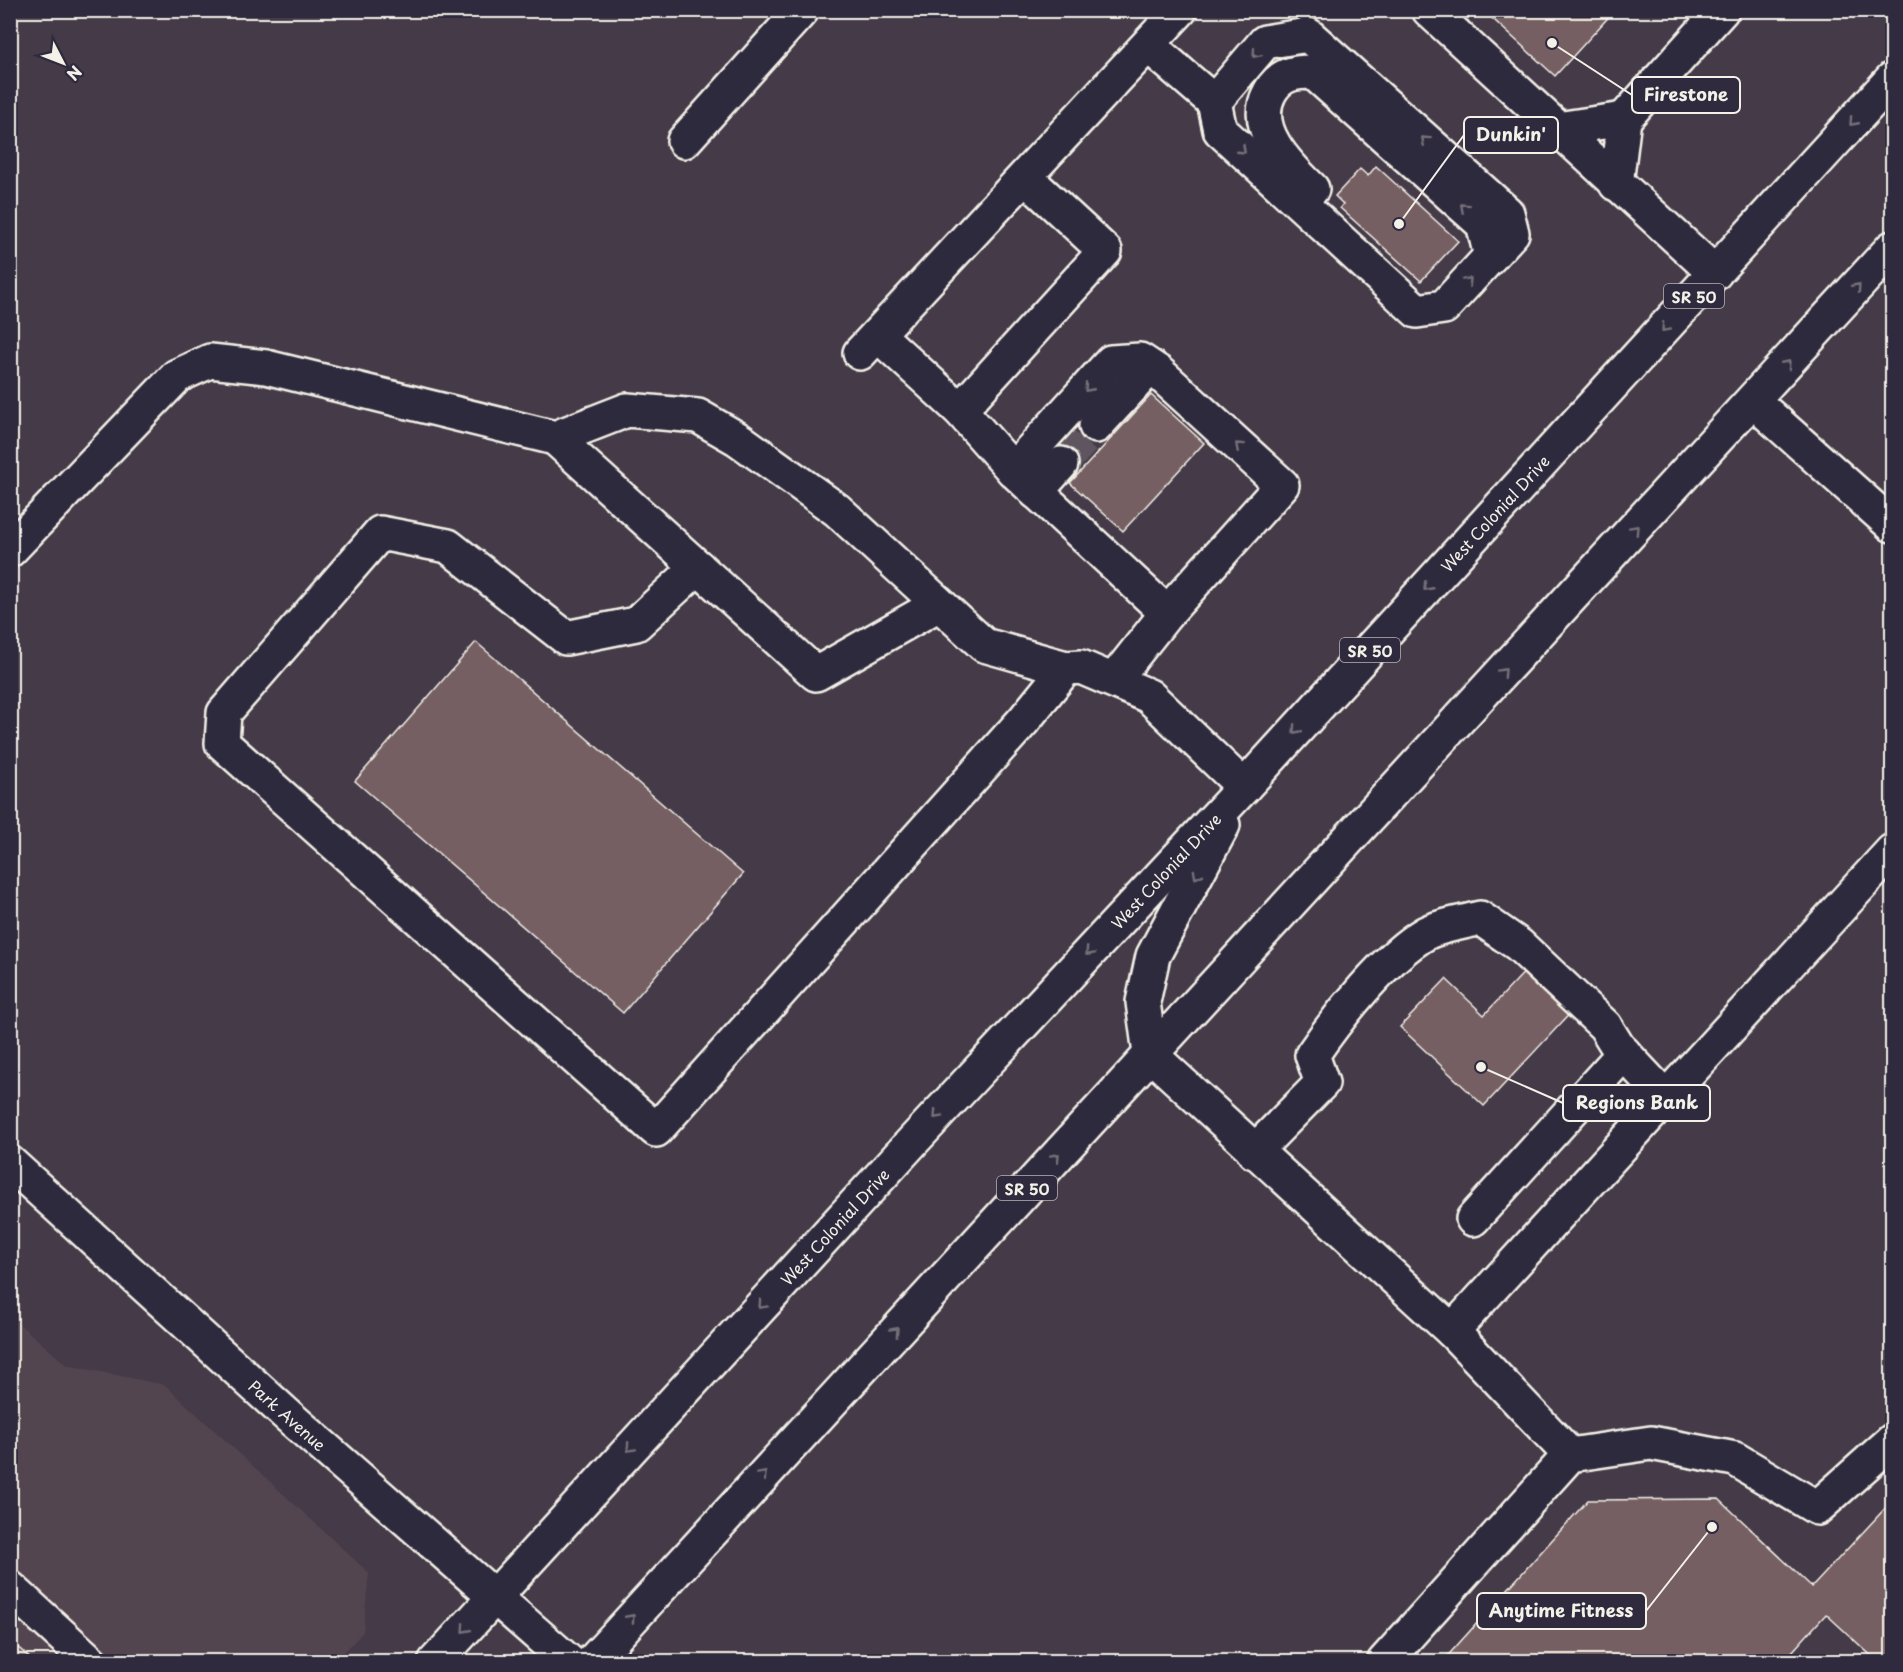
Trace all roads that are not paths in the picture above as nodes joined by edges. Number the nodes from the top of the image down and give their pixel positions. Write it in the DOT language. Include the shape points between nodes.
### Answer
graph roads {
  1 [pos="802,10"];
  2 [pos="1180,10"];
  3 [pos="1429,10"];
  4 [pos="1722,10"];
  5 [pos="1148,45"];
  6 [pos="1893,78"];
  7 [pos="1214,102"];
  8 [pos="1624,119"];
  9 [pos="1557,129"];
  10 [pos="684,141"];
  11 [pos="1025,177"];
  12 [pos="1616,184"];
  13 [pos="1893,248"];
  14 [pos="1491,256"];
  15 [pos="1715,273"];
  16 [pos="1438,308"];
  17 [pos="1150,367"];
  18 [pos="1753,401"];
  19 [pos="960,410"];
  20 [pos="1096,426"];
  21 [pos="555,438"];
  22 [pos="1061,464"];
  23 [pos="1024,481"];
  24 [pos="1893,525"];
  25 [pos="10,550"];
  26 [pos="698,567"];
  27 [pos="939,604"];
  28 [pos="1167,613"];
  29 [pos="1066,668"];
  30 [pos="1114,680"];
  31 [pos="1244,787"];
  32 [pos="1893,850"];
  33 [pos="1624,1053"];
  34 [pos="1150,1054"];
  35 [pos="1666,1098"];
  36 [pos="1254,1152"];
  37 [pos="10,1163"];
  38 [pos="1473,1219"];
  39 [pos="1452,1331"];
  40 [pos="1893,1441"];
  41 [pos="1570,1455"];
  42 [pos="10,1588"];
  43 [pos="495,1596"];
  44 [pos="91,1662"];
  45 [pos="435,1662"];
  46 [pos="568,1662"];
  47 [pos="592,1662"];
  48 [pos="1384,1662"];
  1 -- 10 [label="main road"];
  2 -- 5 [label="main road"];
  3 -- 9 [label="main road"];
  4 -- 8 [label="main road"];
  5 -- 7 [label="main road"];
  5 -- 11 [label="main road"];
  6 -- 15 [label="main road, West Colonial Drive / SR 50, one-way"];
  14 -- 7 [label="main road, one-way" via="1512,232 1507,213 1308,35 1265,42"];
  7 -- 16 [label="main road, one-way" via="1220,130 1417,311"];
  8 -- 9 [label="main road"];
  8 -- 12 [label="main road"];
  9 -- 12 [label="main road"];
  11 -- 19 [label="main road" via="1105,251"];
  11 -- 19 [label="main road" via="869,344"];
  12 -- 15 [label="main road"];
  18 -- 13 [label="main road, SR 50, one-way"];
  16 -- 14 [label="main road, one-way" via="1444,307"];
  14 -- 16 [label="main road, one-way" via="1483,224 1313,72 1292,72 1274,84 1264,103 1264,124 1276,149 1304,182"];
  15 -- 31 [label="main road, West Colonial Drive / SR 50, one-way"];
  17 -- 20 [label="main road"];
  17 -- 23 [label="main road, one-way" via="1140,360 1111,362"];
  28 -- 17 [label="main road, one-way" via="1282,486"];
  18 -- 24 [label="main road"];
  34 -- 18 [label="main road, SR 50, one-way"];
  19 -- 23 [label="main road"];
  21 -- 25 [label="main road" via="266,367 210,361 177,376"];
  21 -- 26 [label="main road"];
  21 -- 27 [label="main road" via="627,410 698,416 738,439 837,510"];
  22 -- 23 [label="main road"];
  23 -- 28 [label="main road"];
  26 -- 27 [label="main road" via="816,674"];
  26 -- 29 [label="main road" via="636,624 566,638 448,546 380,533 224,713 222,743 656,1130 1017,728"];
  27 -- 29 [label="main road" via="984,645"];
  28 -- 30 [label="main road"];
  29 -- 30 [label="main road" via="1081,667"];
  30 -- 31 [label="main road" via="1149,696"];
  31 -- 34 [label="main road, one-way" via="1153,956 1143,1002"];
  31 -- 43 [label="main road, West Colonial Drive / SR 50, one-way"];
  32 -- 35 [label="main road"];
  33 -- 35 [label="main road"];
  33 -- 36 [label="main road" via="1605,1026 1528,953 1480,918 1427,933 1388,963 1312,1055 1322,1083"];
  33 -- 38 [label="main road"];
  34 -- 36 [label="main road"];
  47 -- 34 [label="main road, SR 50, one-way"];
  35 -- 39 [label="main road"];
  36 -- 39 [label="main road"];
  37 -- 43 [label="main road, Park Avenue" via="286,1414"];
  39 -- 41 [label="main road"];
  40 -- 41 [label="main road" via="1817,1508 1735,1459 1651,1443"];
  41 -- 48 [label="main road"];
  42 -- 44 [label="main road"];
  43 -- 45 [label="main road, West Colonial Drive / SR 50, one-way"];
  43 -- 46 [label="main road, Park Avenue"];
}
